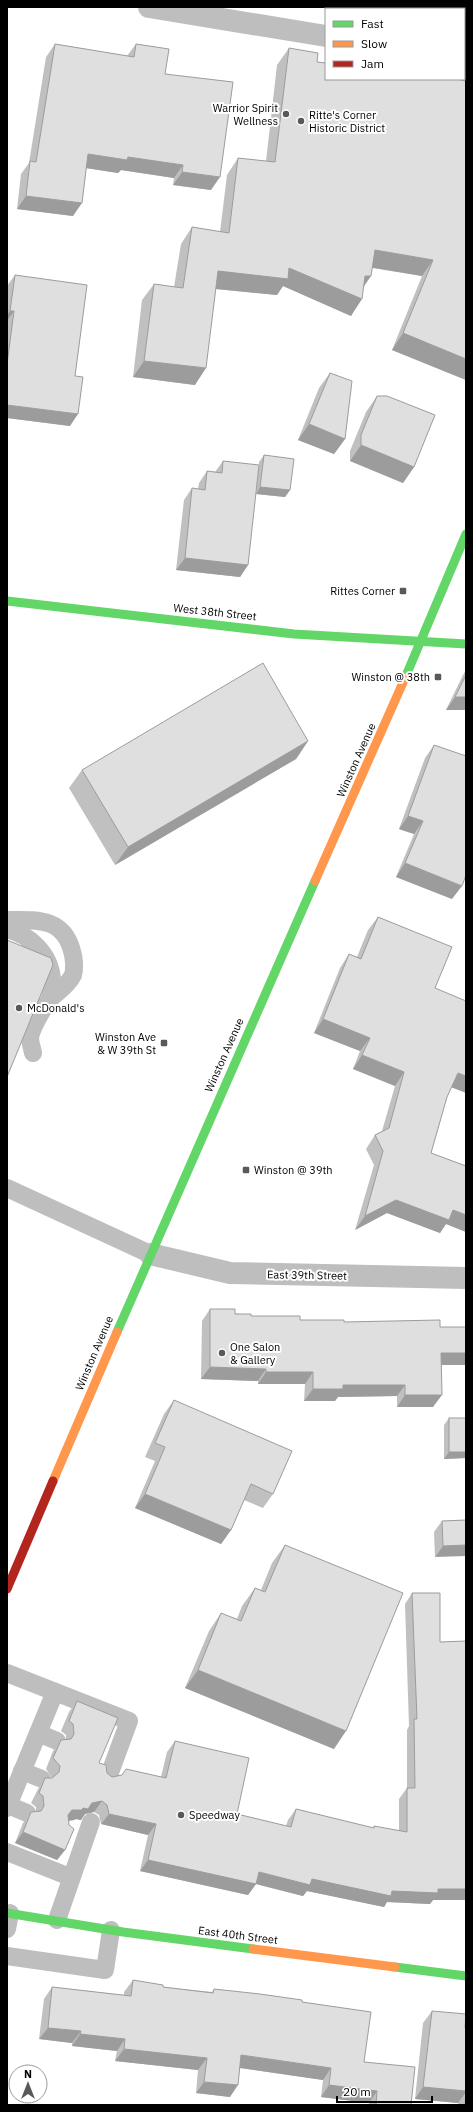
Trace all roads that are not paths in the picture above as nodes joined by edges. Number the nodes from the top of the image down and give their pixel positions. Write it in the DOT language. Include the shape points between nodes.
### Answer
graph roads {
  1 [pos="149,7"];
  2 [pos="218,7"];
  3 [pos="240,21"];
  4 [pos="325,36"];
  5 [pos="466,534"];
  6 [pos="7,601"];
  7 [pos="421,643"];
  8 [pos="466,644"];
  9 [pos="7,920"];
  10 [pos="7,929"];
  11 [pos="50,998"];
  12 [pos="33,1053"];
  13 [pos="7,1188"];
  14 [pos="150,1254"];
  15 [pos="466,1278"];
  16 [pos="7,1589"];
  17 [pos="7,1674"];
  18 [pos="55,1692"];
  19 [pos="38,1733"];
  20 [pos="58,1741"];
  21 [pos="107,1766"];
  22 [pos="22,1771"];
  23 [pos="42,1779"];
  24 [pos="8,1806"];
  25 [pos="27,1813"];
  26 [pos="83,1830"];
  27 [pos="7,1852"];
  28 [pos="70,1877"];
  29 [pos="8,1918"];
  30 [pos="57,1920"];
  31 [pos="111,1930"];
  32 [pos="7,1956"];
  33 [pos="466,1976"];
  1 -- 3 [label="street"];
  2 -- 3 [label="street"];
  3 -- 4 [label="street"];
  5 -- 7 [label="main road, Winston Avenue"];
  6 -- 7 [label="main road, West 38th Street" via="300,634"];
  7 -- 8 [label="main road, West 38th Street"];
  7 -- 14 [label="main road, Winston Avenue"];
  9 -- 11 [label="lane" via="30,920 56,925 68,938 74,956 74,973 68,983"];
  10 -- 11 [label="lane" via="22,933 38,945 52,979"];
  11 -- 12 [label="lane" via="30,1037"];
  13 -- 14 [label="lane"];
  14 -- 15 [label="street, East 39th Street" via="230,1273"];
  14 -- 16 [label="main road, Winston Avenue"];
  17 -- 18 [label="lane"];
  18 -- 19 [label="lane"];
  18 -- 21 [label="lane" via="129,1721"];
  19 -- 20 [label="lane"];
  19 -- 22 [label="lane"];
  22 -- 23 [label="lane"];
  22 -- 24 [label="lane"];
  24 -- 25 [label="lane"];
  26 -- 28 [label="lane"];
  27 -- 28 [label="lane"];
  28 -- 30 [label="lane"];
  29 -- 30 [label="main road, East 40th Street"];
  30 -- 31 [label="main road, East 40th Street"];
  31 -- 32 [label="lane" via="105,1970"];
  31 -- 33 [label="main road, East 40th Street"];
}
